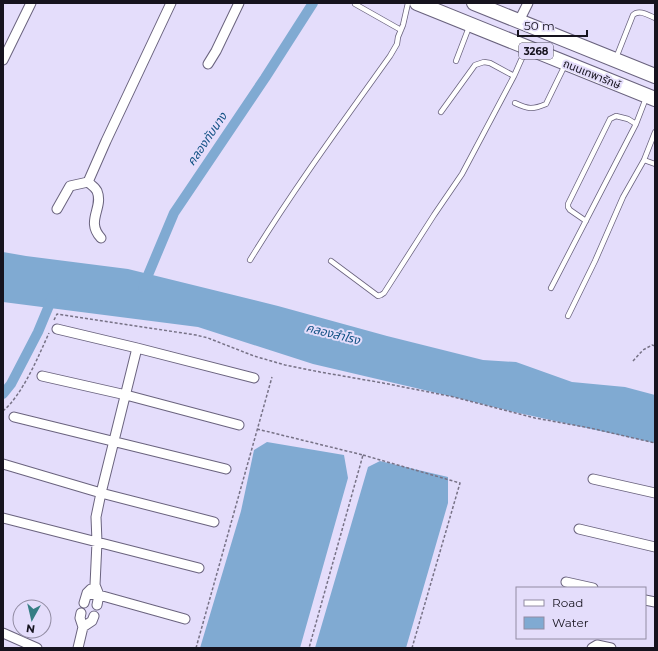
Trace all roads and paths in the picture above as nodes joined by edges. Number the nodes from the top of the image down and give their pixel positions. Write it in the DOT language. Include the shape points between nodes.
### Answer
graph roads {
  1 [pos="32,3"];
  2 [pos="171,3"];
  3 [pos="239,3"];
  4 [pos="408,3"];
  5 [pos="417,3"];
  6 [pos="474,3"];
  7 [pos="528,3"];
  8 [pos="355,4"];
  9 [pos="655,18"];
  10 [pos="519,21"];
  11 [pos="470,25"];
  12 [pos="401,30"];
  13 [pos="527,47"];
  14 [pos="3,60"];
  15 [pos="615,60"];
  16 [pos="456,61"];
  17 [pos="565,63"];
  18 [pos="208,64"];
  19 [pos="514,76"];
  20 [pos="655,76"];
  21 [pos="651,98"];
  22 [pos="515,103"];
  23 [pos="441,112"];
  24 [pos="636,124"];
  25 [pos="655,132"];
  26 [pos="644,160"];
  27 [pos="655,164"];
  28 [pos="88,182"];
  29 [pos="57,209"];
  30 [pos="586,221"];
  31 [pos="101,238"];
  32 [pos="250,260"];
  33 [pos="331,261"];
  34 [pos="551,288"];
  35 [pos="568,316"];
  36 [pos="54,326"];
  37 [pos="655,346"];
  38 [pos="137,348"];
  39 [pos="633,361"];
  40 [pos="42,376"];
  41 [pos="272,377"];
  42 [pos="254,378"];
  43 [pos="126,395"];
  44 [pos="3,411"];
  45 [pos="14,417"];
  46 [pos="239,425"];
  47 [pos="257,429"];
  48 [pos="113,441"];
  49 [pos="655,443"];
  50 [pos="363,455"];
  51 [pos="3,464"];
  52 [pos="226,469"];
  53 [pos="593,479"];
  54 [pos="100,492"];
  55 [pos="655,493"];
  56 [pos="3,518"];
  57 [pos="214,522"];
  58 [pos="579,530"];
  59 [pos="96,542"];
  60 [pos="655,547"];
  61 [pos="199,568"];
  62 [pos="566,582"];
  63 [pos="95,585"];
  64 [pos="589,587"];
  65 [pos="87,593"];
  66 [pos="99,595"];
  67 [pos="84,603"];
  68 [pos="96,605"];
  69 [pos="80,614"];
  70 [pos="94,616"];
  71 [pos="185,619"];
  72 [pos="83,627"];
  73 [pos="3,633"];
  74 [pos="37,648"];
  75 [pos="78,648"];
  76 [pos="196,648"];
  77 [pos="309,648"];
  78 [pos="412,648"];
  79 [pos="592,648"];
  80 [pos="611,648"];
  1 -- 14 [label="street"];
  2 -- 28 [label="street"];
  3 -- 18 [label="street"];
  4 -- 12 [label="lane"];
  5 -- 11 [label="main road, ถนนเทพารักษ์ / 3268"];
  6 -- 10 [label="main road, ถนนเทพารักษ์ / 3268"];
  7 -- 10 [label="street"];
  8 -- 12 [label="lane"];
  9 -- 15 [label="lane" via="639,12 633,15"];
  10 -- 15 [label="main road, ถนนเทพารักษ์ / 3268"];
  11 -- 13 [label="main road, ถนนเทพารักษ์ / 3268"];
  11 -- 16 [label="lane"];
  12 -- 32 [label="lane" via="390,56 329,141"];
  13 -- 17 [label="main road, ถนนเทพารักษ์ / 3268"];
  13 -- 19 [label="lane"];
  15 -- 20 [label="main road, ถนนเทพารักษ์ / 3268"];
  17 -- 21 [label="main road, ถนนเทพารักษ์ / 3268"];
  17 -- 22 [label="lane" via="546,104 536,108 525,108"];
  19 -- 23 [label="lane" via="490,63 474,65"];
  19 -- 33 [label="lane" via="462,174 384,293 378,296"];
  21 -- 24 [label="lane"];
  24 -- 30 [label="lane"];
  24 -- 30 [label="lane" via="616,116 610,119 568,204 570,210"];
  25 -- 26 [label="lane"];
  26 -- 27 [label="lane"];
  26 -- 35 [label="lane" via="623,198"];
  28 -- 29 [label="street" via="70,186"];
  28 -- 31 [label="street" via="96,189 98,196 94,227"];
  30 -- 34 [label="lane"];
  36 -- 38 [label="street"];
  36 -- 44 [label="path" via="20,390"];
  36 -- 49 [label="path" via="56,314 196,335 285,365 454,396 535,418"];
  37 -- 39 [label="path" via="642,350"];
  38 -- 42 [label="street"];
  38 -- 43 [label="street"];
  40 -- 43 [label="street"];
  41 -- 47 [label="path"];
  43 -- 46 [label="street"];
  43 -- 48 [label="street"];
  45 -- 48 [label="street"];
  47 -- 50 [label="path"];
  47 -- 76 [label="path"];
  48 -- 52 [label="street"];
  48 -- 54 [label="street"];
  50 -- 77 [label="path"];
  50 -- 78 [label="path" via="460,483"];
  51 -- 54 [label="street"];
  53 -- 55 [label="street"];
  54 -- 57 [label="street"];
  54 -- 59 [label="street"];
  56 -- 59 [label="street"];
  58 -- 60 [label="street"];
  59 -- 61 [label="street"];
  59 -- 63 [label="street"];
  62 -- 64 [label="street"];
  63 -- 65 [label="street"];
  63 -- 66 [label="street"];
  65 -- 66 [label="street"];
  65 -- 67 [label="street"];
  66 -- 68 [label="street"];
  66 -- 71 [label="street"];
  69 -- 72 [label="street"];
  70 -- 72 [label="street" via="92,621"];
  72 -- 75 [label="street"];
  73 -- 74 [label="street"];
  79 -- 80 [label="street" via="597,645"];
}
